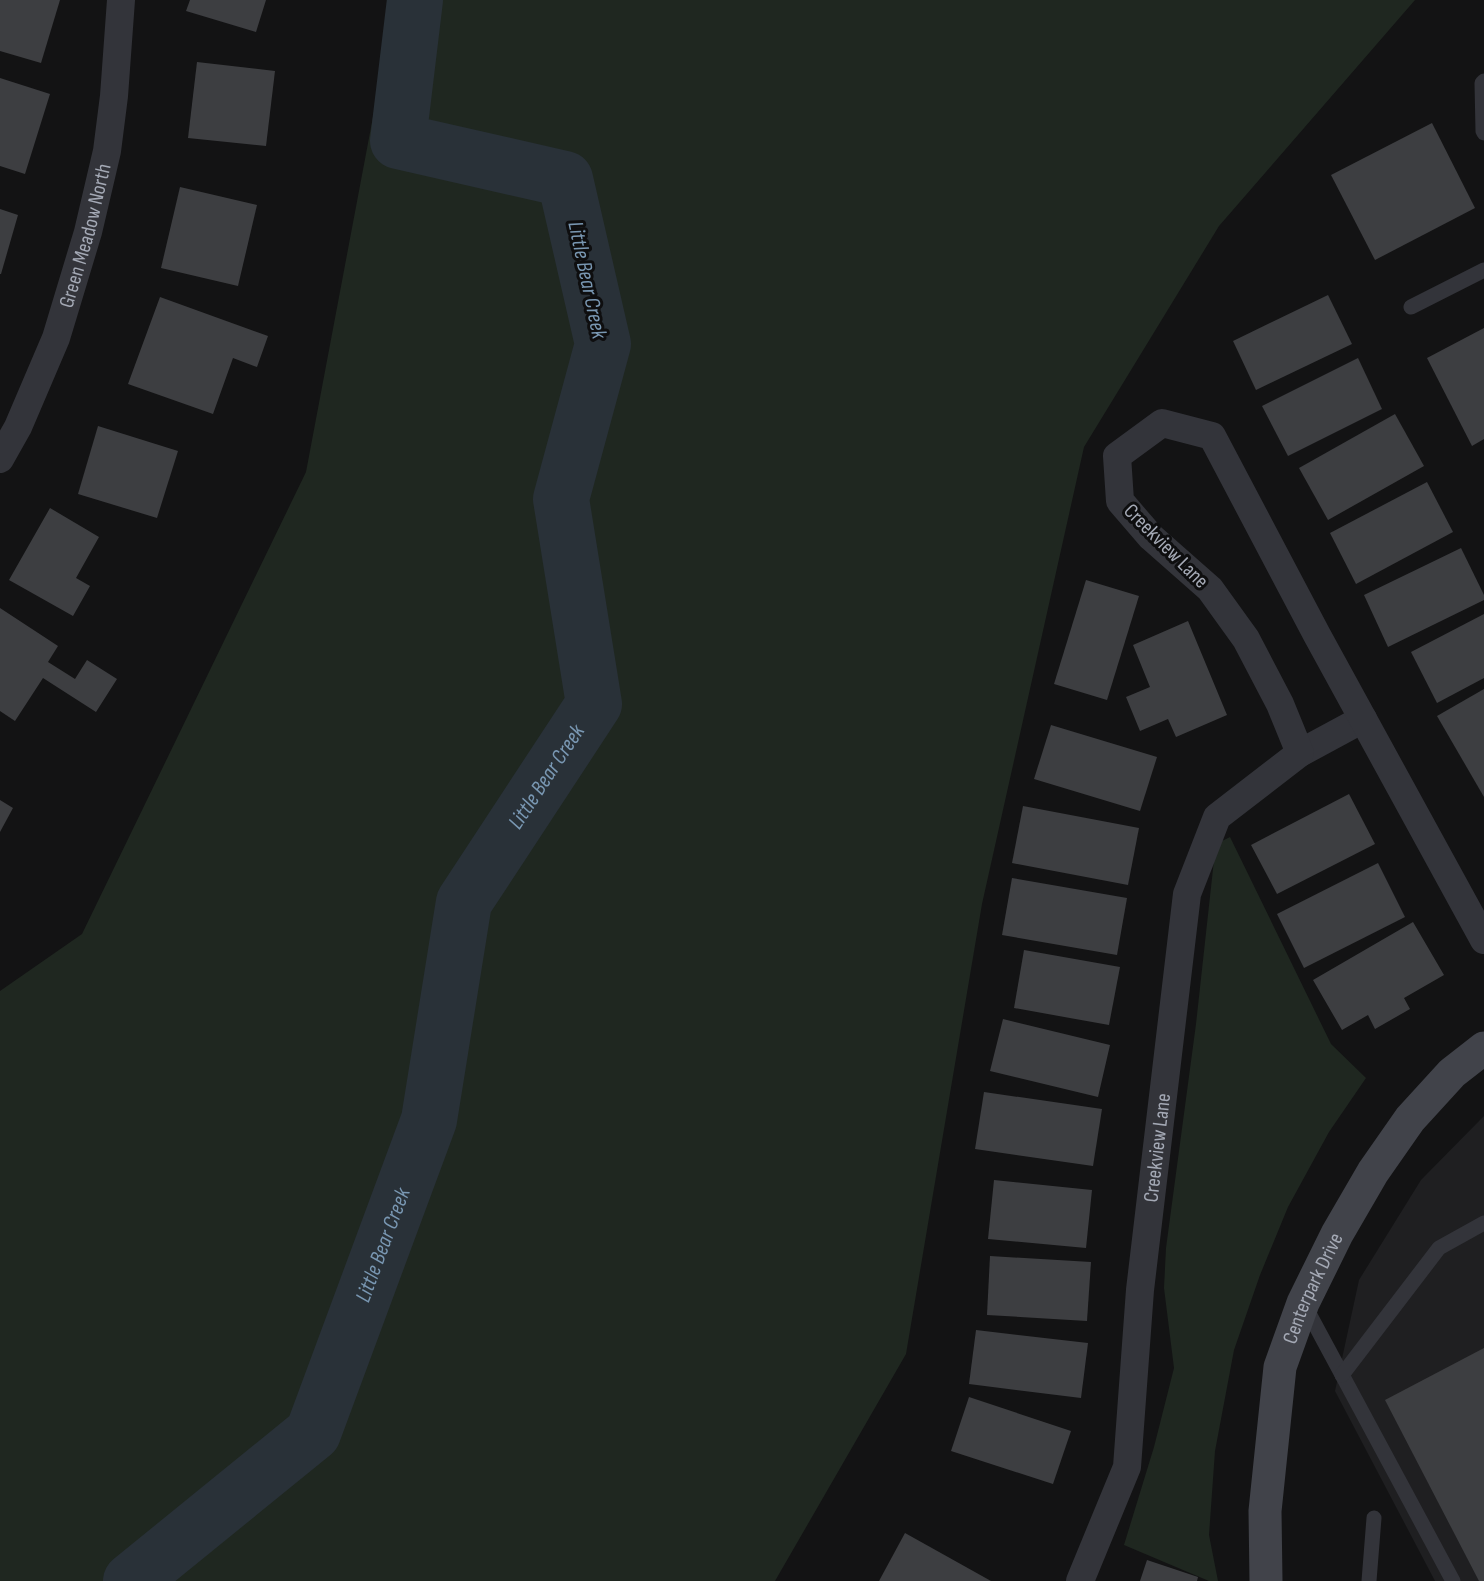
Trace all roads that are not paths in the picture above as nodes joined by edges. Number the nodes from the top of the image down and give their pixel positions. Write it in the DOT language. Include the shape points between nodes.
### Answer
graph roads {
  1 [pos="121,0"];
  2 [pos="1484,81"];
  3 [pos="1484,133"];
  4 [pos="1484,270"];
  5 [pos="1411,307"];
  6 [pos="0,459"];
  7 [pos="1363,719"];
  8 [pos="1300,753"];
  9 [pos="1484,940"];
  10 [pos="1484,1048"];
  11 [pos="1484,1223"];
  12 [pos="1303,1303"];
  13 [pos="1342,1375"];
  14 [pos="1374,1518"];
  15 [pos="1080,1581"];
  16 [pos="1266,1581"];
  17 [pos="1369,1581"];
  18 [pos="1453,1581"];
  1 -- 6 [label="street, Green Meadow North" via="107,150 88,232 56,338"];
  2 -- 3 [label="lane"];
  4 -- 5 [label="lane"];
  7 -- 8 [label="street, Creekview Lane"];
  7 -- 8 [label="street, Creekview Lane" via="1212,436 1162,423 1117,456 1120,501 1151,537 1210,589 1246,639"];
  7 -- 9 [label="street, Creekview Lane"];
  8 -- 15 [label="street, Creekview Lane" via="1217,817 1187,894 1140,1290 1127,1467"];
  10 -- 12 [label="street, Centerpark Drive" via="1452,1073 1410,1119 1373,1172"];
  11 -- 13 [label="lane" via="1439,1248"];
  12 -- 13 [label="lane"];
  12 -- 16 [label="street, Centerpark Drive" via="1280,1366 1265,1511"];
  13 -- 18 [label="lane"];
  14 -- 17 [label="lane"];
}
